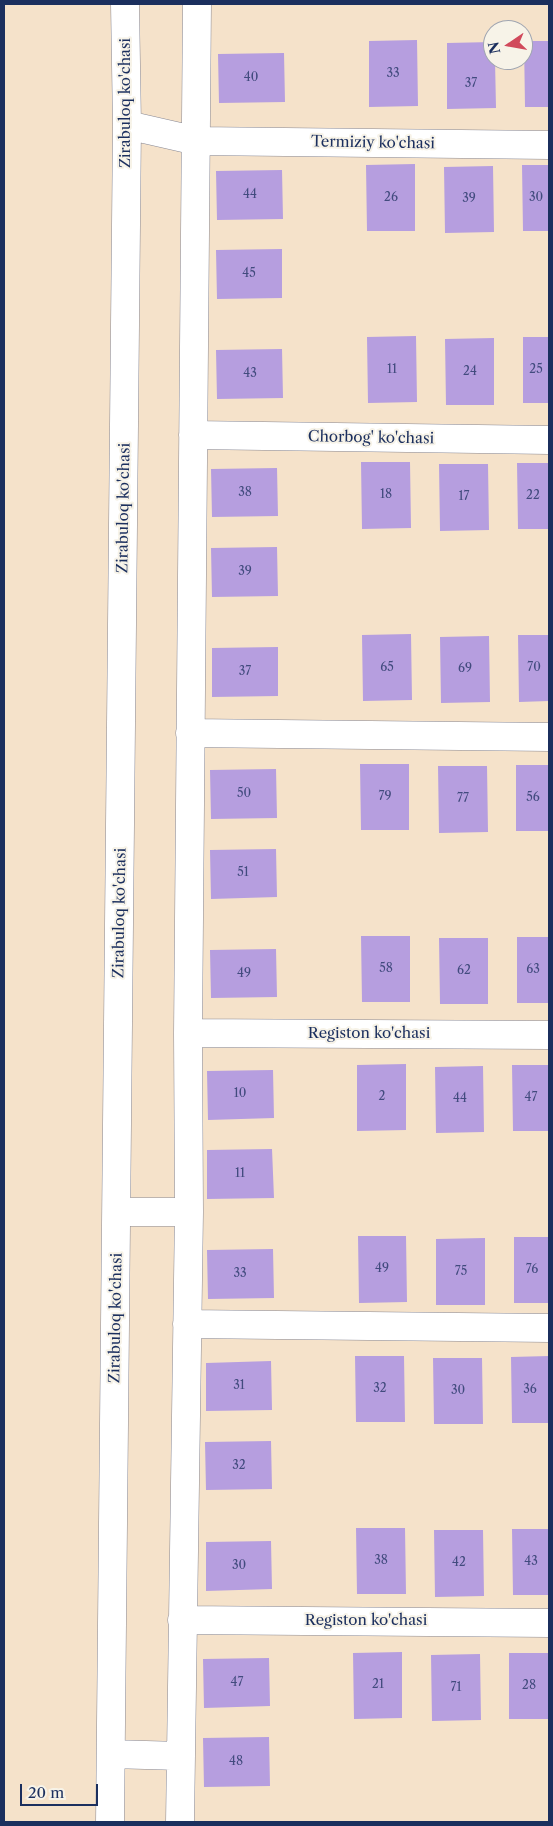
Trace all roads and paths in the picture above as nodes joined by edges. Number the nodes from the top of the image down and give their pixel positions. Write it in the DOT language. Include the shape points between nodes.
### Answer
graph roads {
  1 [pos="125,4"];
  2 [pos="197,4"];
  3 [pos="127,125"];
  4 [pos="197,141"];
  5 [pos="549,145"];
  6 [pos="193,435"];
  7 [pos="549,440"];
  8 [pos="190,733"];
  9 [pos="549,737"];
  10 [pos="188,1033"];
  11 [pos="549,1035"];
  12 [pos="117,1212"];
  13 [pos="189,1212"];
  14 [pos="187,1324"];
  15 [pos="549,1328"];
  16 [pos="182,1620"];
  17 [pos="549,1623"];
  18 [pos="111,1754"];
  19 [pos="180,1756"];
  20 [pos="110,1822"];
  21 [pos="180,1822"];
  1 -- 3 [label="street, Zirabuloq ko'chasi"];
  2 -- 4 [label="street"];
  3 -- 4 [label="street, Termiziy ko'chasi"];
  3 -- 12 [label="street, Zirabuloq ko'chasi"];
  4 -- 5 [label="street, Termiziy ko'chasi"];
  4 -- 6 [label="street"];
  6 -- 7 [label="street, Chorbog' ko'chasi"];
  6 -- 8 [label="street"];
  8 -- 9 [label="street"];
  8 -- 10 [label="street"];
  10 -- 11 [label="street, Registon ko'chasi"];
  10 -- 13 [label="street"];
  12 -- 13 [label="street"];
  12 -- 18 [label="street, Zirabuloq ko'chasi"];
  13 -- 14 [label="street"];
  14 -- 15 [label="street"];
  14 -- 16 [label="street"];
  16 -- 17 [label="street, Registon ko'chasi"];
  16 -- 19 [label="street"];
  18 -- 19 [label="street"];
  18 -- 20 [label="street, Zirabuloq ko'chasi"];
  19 -- 21 [label="street"];
}
